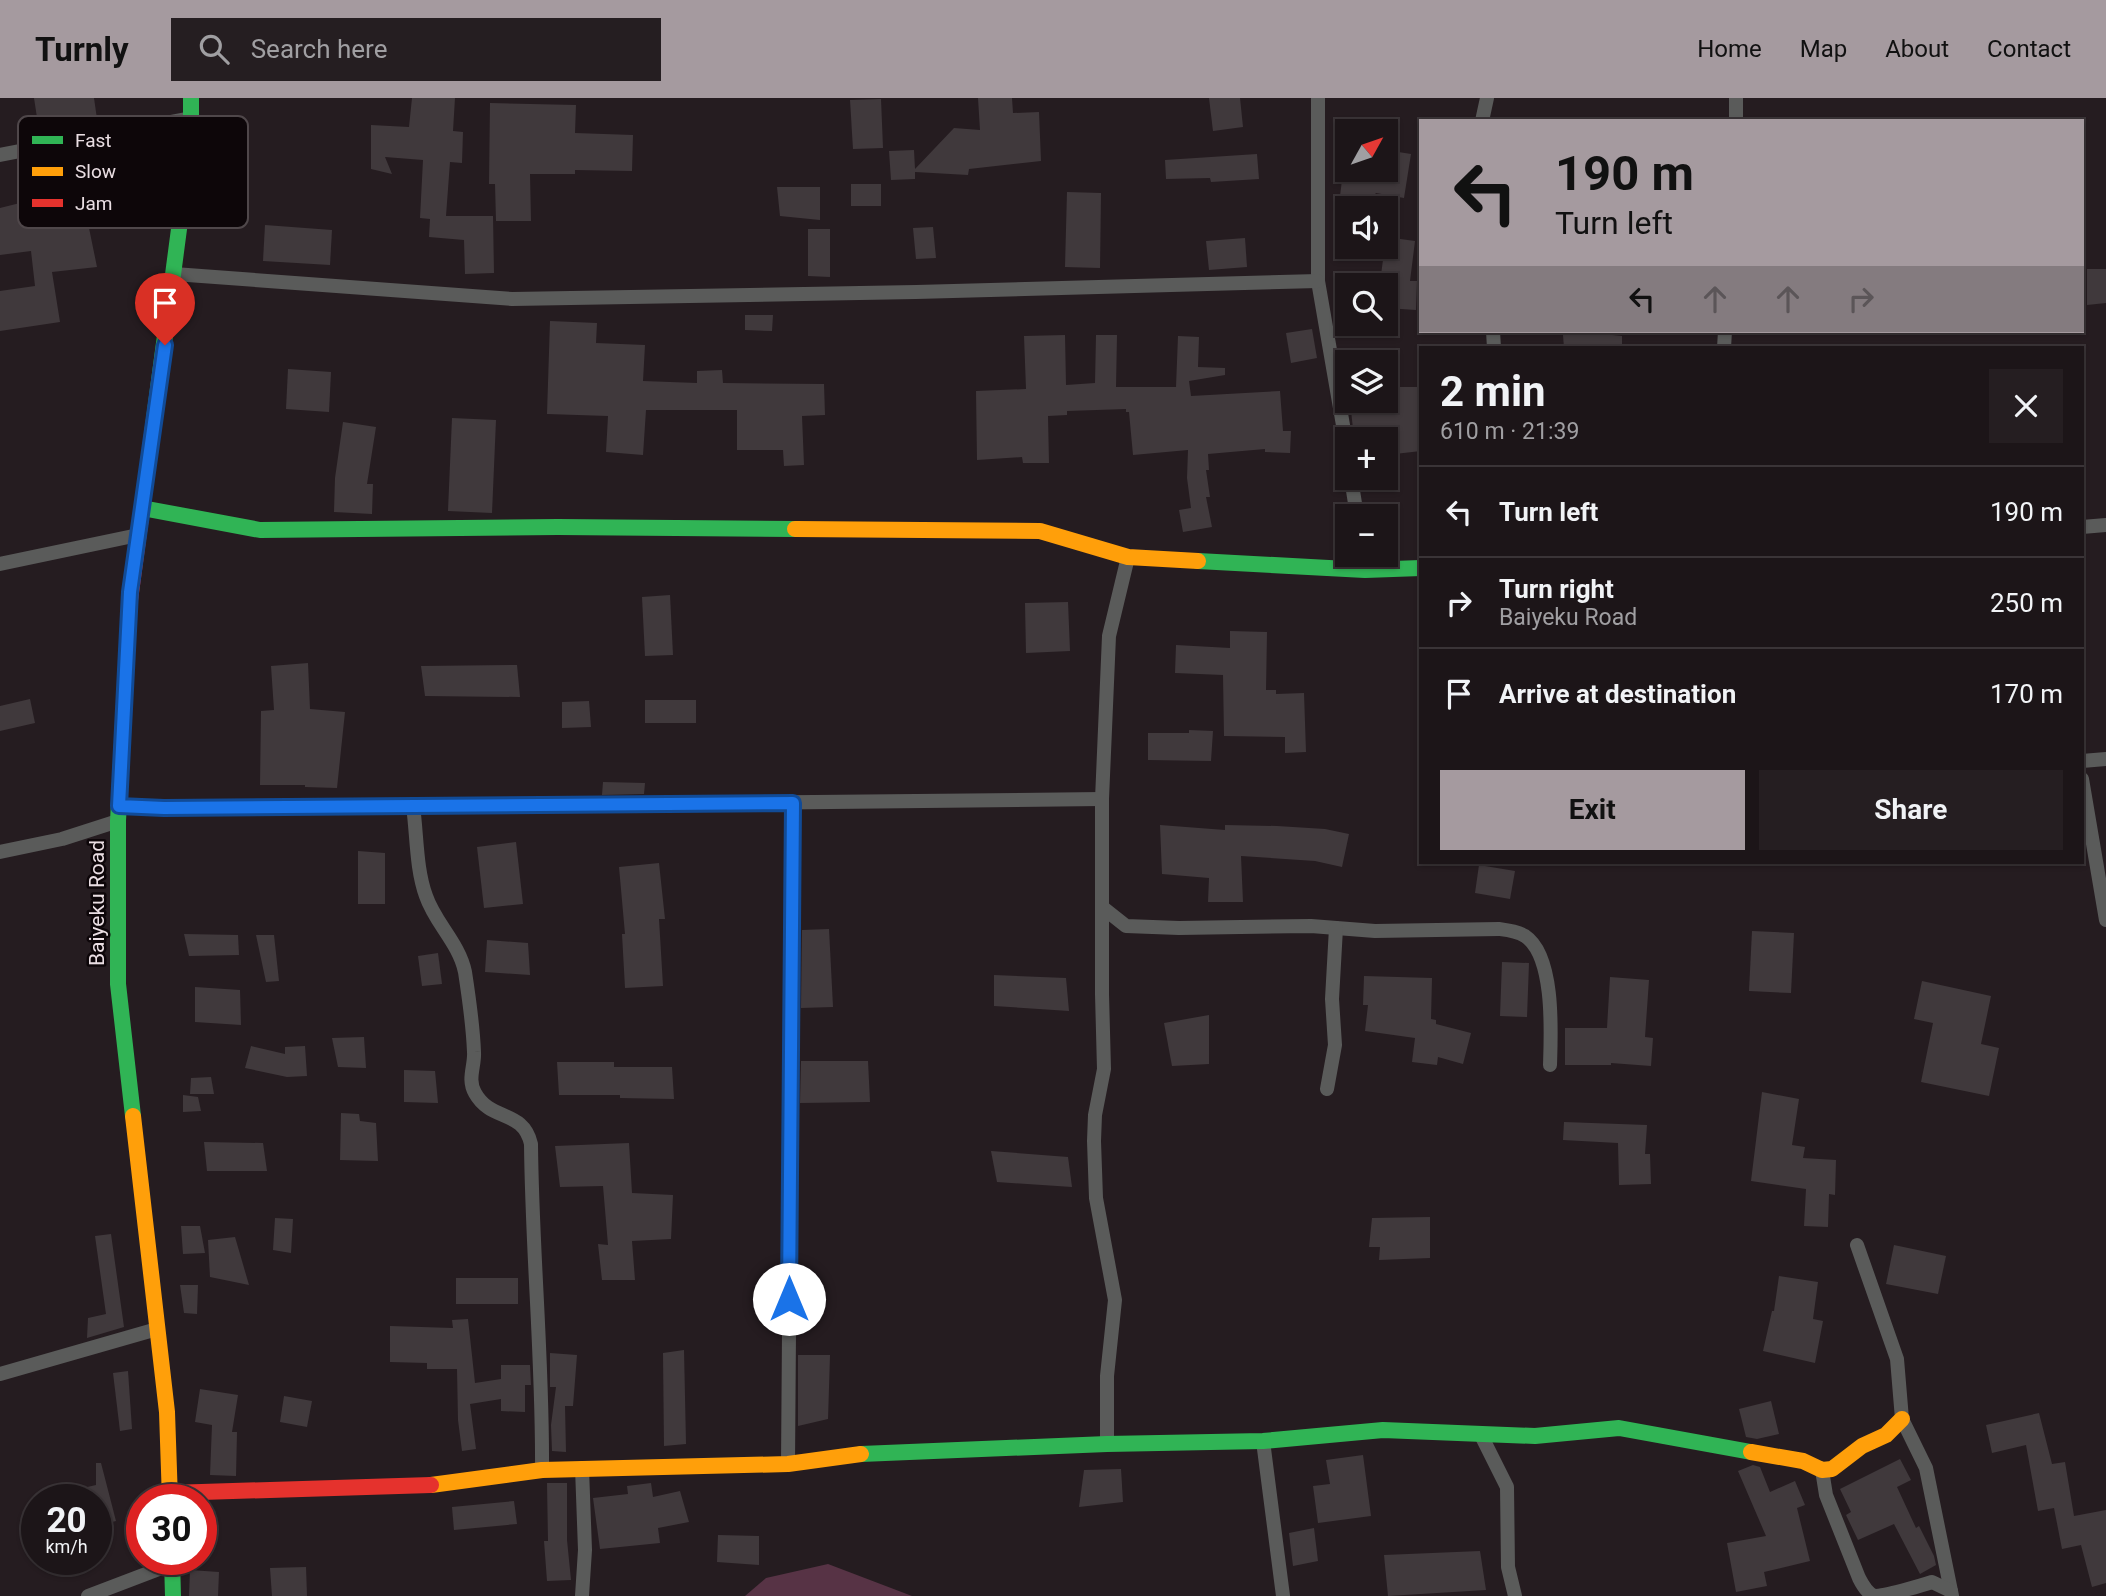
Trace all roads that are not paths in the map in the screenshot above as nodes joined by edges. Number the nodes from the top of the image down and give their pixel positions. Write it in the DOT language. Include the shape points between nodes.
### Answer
graph roads {
  1 [pos="191,98"];
  2 [pos="1318,98"];
  3 [pos="1487,98"];
  4 [pos="1737,98"];
  5 [pos="191,116"];
  6 [pos="1482,119"];
  7 [pos="1736,119"];
  8 [pos="18,152"];
  9 [pos="0,155"];
  10 [pos="180,228"];
  11 [pos="174,274"];
  12 [pos="1318,281"];
  13 [pos="1343,427"];
  14 [pos="142,508"];
  15 [pos="2106,525"];
  16 [pos="2084,527"];
  17 [pos="138,536"];
  18 [pos="1128,557"];
  19 [pos="1335,561"];
  20 [pos="0,565"];
  21 [pos="1398,566"];
  22 [pos="1419,568"];
  23 [pos="2106,759"];
  24 [pos="2084,761"];
  25 [pos="2084,791"];
  26 [pos="1102,799"];
  27 [pos="793,803"];
  28 [pos="413,806"];
  29 [pos="118,813"];
  30 [pos="0,852"];
  31 [pos="1102,907"];
  32 [pos="2106,920"];
  33 [pos="1336,928"];
  34 [pos="1550,1065"];
  35 [pos="1327,1089"];
  36 [pos="1857,1245"];
  37 [pos="157,1329"];
  38 [pos="0,1374"];
  39 [pos="1902,1419"];
  40 [pos="1481,1435"];
  41 [pos="1263,1441"];
  42 [pos="1107,1444"];
  43 [pos="788,1464"];
  44 [pos="582,1468"];
  45 [pos="542,1470"];
  46 [pos="1822,1470"];
  47 [pos="170,1484"];
  48 [pos="217,1494"];
  49 [pos="140,1575"];
  50 [pos="172,1575"];
  51 [pos="1951,1594"];
  52 [pos="88,1596"];
  53 [pos="173,1596"];
  54 [pos="582,1596"];
  55 [pos="1283,1596"];
  56 [pos="1515,1596"];
  1 -- 5 [label="street, Baiyeku Road"];
  2 -- 12 [label="street"];
  3 -- 6 [label="street"];
  4 -- 7 [label="street"];
  8 -- 9 [label="street"];
  10 -- 11 [label="street, Baiyeku Road"];
  11 -- 12 [label="street" via="512,299"];
  11 -- 14 [label="street, Baiyeku Road"];
  12 -- 13 [label="street"];
  14 -- 17 [label="street, Baiyeku Road"];
  14 -- 18 [label="street" via="260,530 1040,531"];
  15 -- 16 [label="street"];
  17 -- 20 [label="street"];
  17 -- 29 [label="street, Baiyeku Road" via="130,592"];
  18 -- 19 [label="street"];
  18 -- 26 [label="street" via="1109,636"];
  21 -- 22 [label="street"];
  23 -- 24 [label="street"];
  25 -- 32 [label="street"];
  26 -- 27 [label="street"];
  26 -- 31 [label="street"];
  27 -- 28 [label="street"];
  27 -- 43 [label="street"];
  28 -- 29 [label="street" via="164,808"];
  28 -- 45 [label="street" via="425,894 464,969 474,1050 471,1083 483,1104 523,1125 531,1144"];
  29 -- 30 [label="street" via="62,839"];
  29 -- 37 [label="street, Baiyeku Road" via="117,984"];
  31 -- 33 [label="street" via="1126,926"];
  31 -- 42 [label="street" via="1104,1069 1094,1141 1096,1198 1115,1300 1107,1376"];
  33 -- 34 [label="street" via="1499,929 1525,936 1540,956 1545,975 1551,1019"];
  33 -- 35 [label="street" via="1335,1045"];
  36 -- 39 [label="street" via="1897,1359"];
  37 -- 38 [label="street"];
  37 -- 47 [label="street, Baiyeku Road"];
  39 -- 46 [label="street" via="1886,1435 1832,1469"];
  39 -- 51 [label="street" via="1926,1468"];
  40 -- 41 [label="street" via="1383,1430"];
  40 -- 46 [label="street" via="1630,1429 1803,1461"];
  40 -- 56 [label="street" via="1507,1487 1508,1567"];
  41 -- 42 [label="street"];
  41 -- 55 [label="street"];
  42 -- 43 [label="street" via="871,1453"];
  43 -- 44 [label="street"];
  44 -- 45 [label="street"];
  44 -- 54 [label="street"];
  45 -- 48 [label="street" via="445,1485"];
  46 -- 51 [label="street" via="1826,1495 1866,1589 1874,1596 1884,1595 1931,1582"];
  49 -- 52 [label="street"];
  50 -- 53 [label="street"];
}
